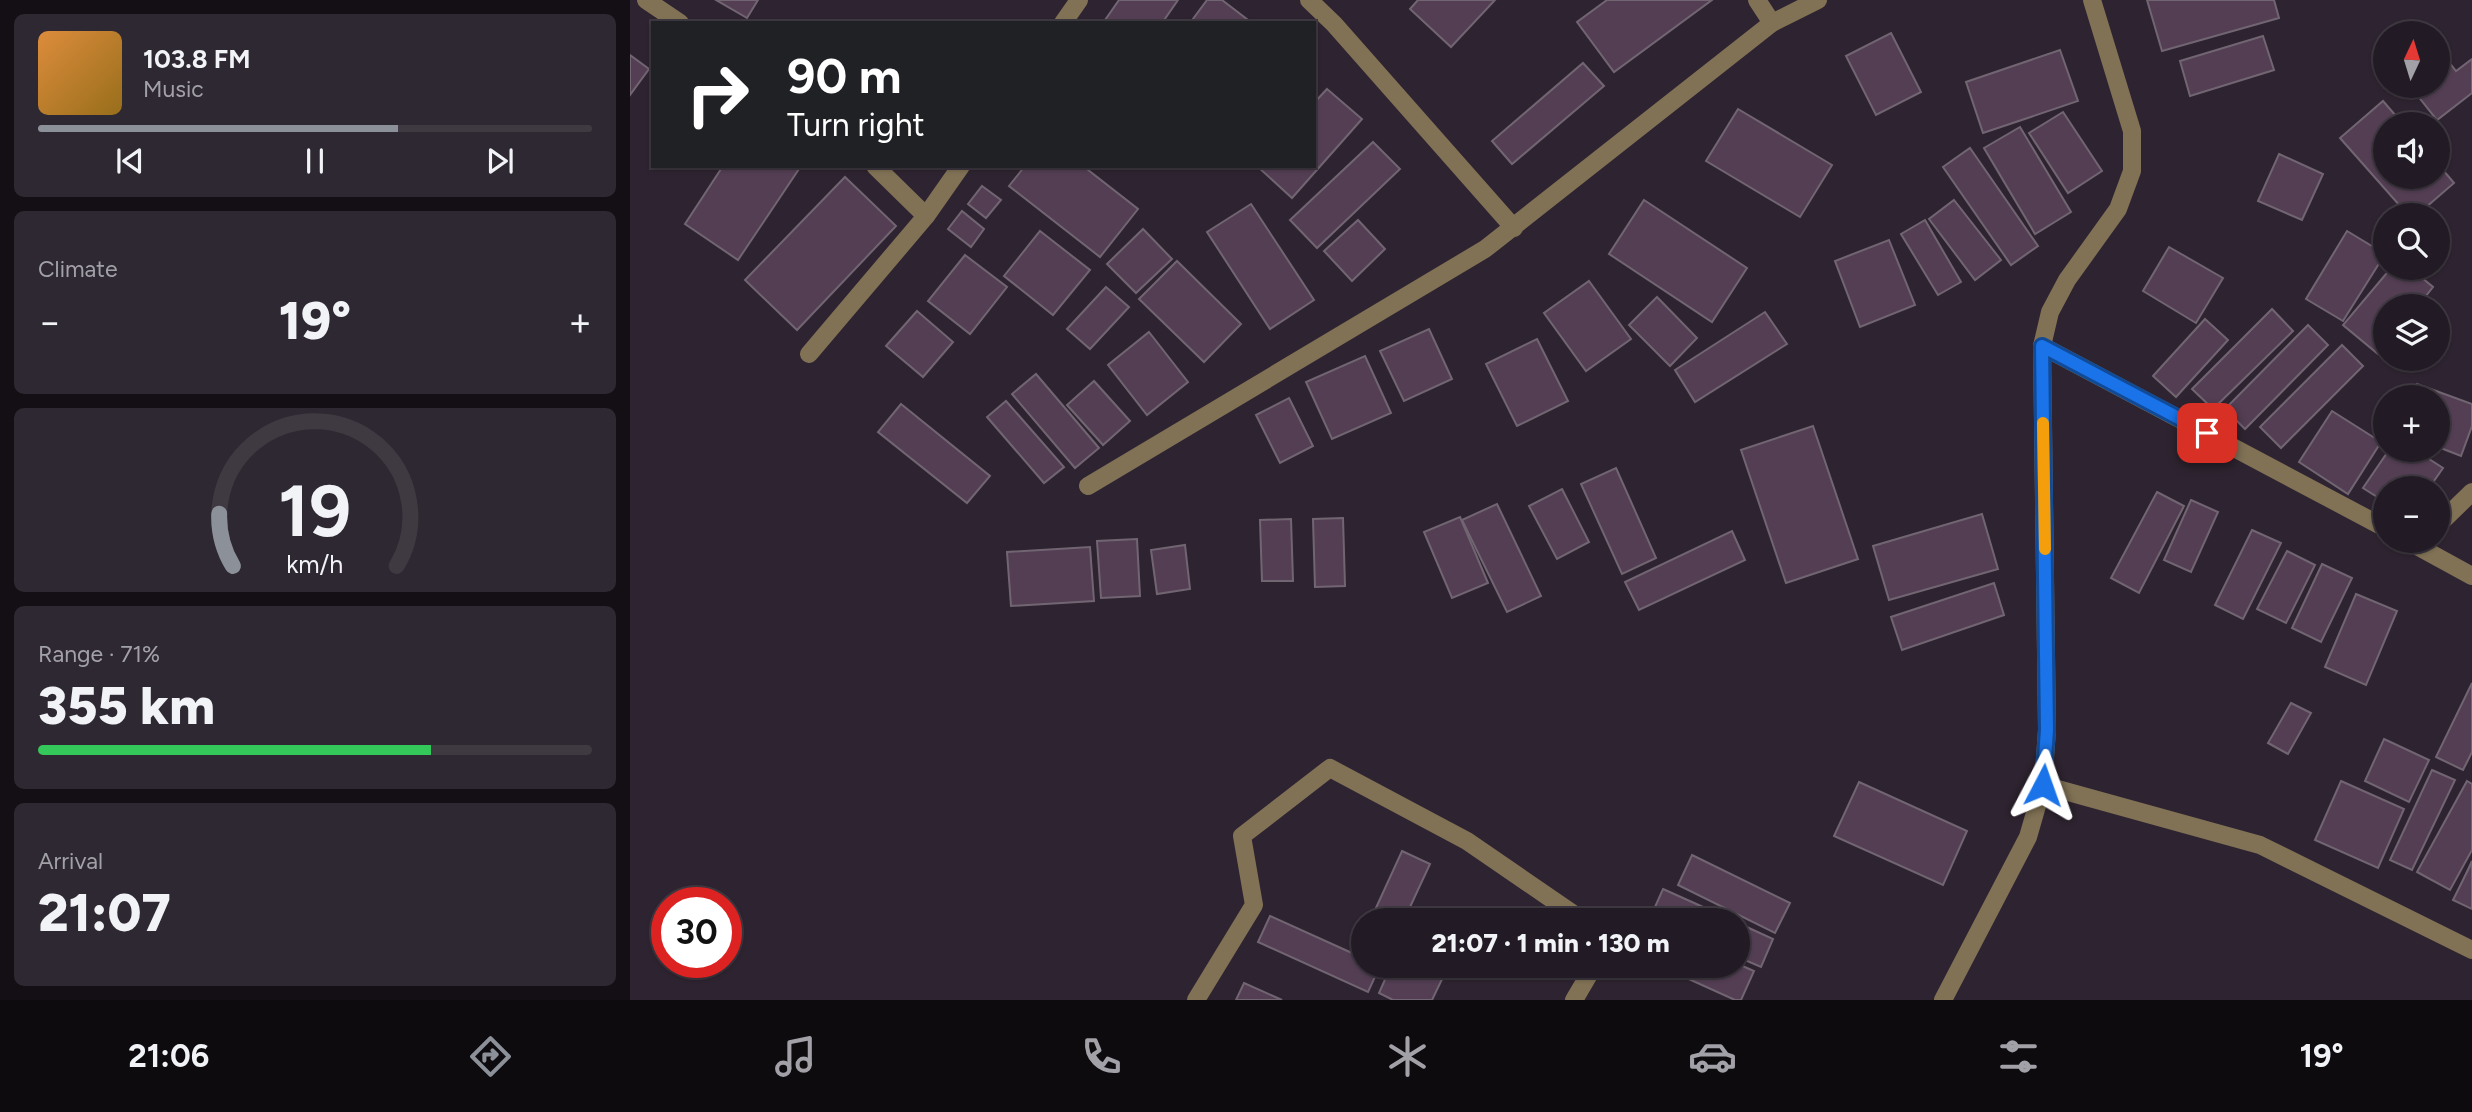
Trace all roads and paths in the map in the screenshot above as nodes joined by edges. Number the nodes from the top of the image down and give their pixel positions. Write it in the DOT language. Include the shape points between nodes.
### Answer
graph roads {
  1 [pos="646,0"];
  2 [pos="1079,0"];
  3 [pos="1309,0"];
  4 [pos="1757,0"];
  5 [pos="1818,0"];
  6 [pos="2092,0"];
  7 [pos="677,21"];
  8 [pos="1064,21"];
  9 [pos="1772,23"];
  10 [pos="878,168"];
  11 [pos="960,168"];
  12 [pos="926,216"];
  13 [pos="1514,228"];
  14 [pos="2042,346"];
  15 [pos="809,354"];
  16 [pos="1088,486"];
  17 [pos="2472,492"];
  18 [pos="2450,513"];
  19 [pos="2373,522"];
  20 [pos="2433,553"];
  21 [pos="2472,576"];
  22 [pos="2043,785"];
  23 [pos="1565,908"];
  24 [pos="2472,950"];
  25 [pos="1587,978"];
  26 [pos="1196,1000"];
  27 [pos="1574,1000"];
  28 [pos="1943,1000"];
  1 -- 7 [label="street"];
  2 -- 8 [label="street"];
  3 -- 13 [label="street"];
  4 -- 9 [label="street"];
  5 -- 9 [label="street"];
  6 -- 14 [label="street" via="2132,131 2132,171 2118,209 2050,312"];
  9 -- 13 [label="street"];
  10 -- 12 [label="street"];
  11 -- 12 [label="street"];
  12 -- 15 [label="street"];
  13 -- 16 [label="street"];
  14 -- 19 [label="street"];
  14 -- 22 [label="street" via="2047,730"];
  17 -- 18 [label="street"];
  20 -- 21 [label="street"];
  22 -- 24 [label="street" via="2260,845"];
  22 -- 28 [label="street" via="2028,836"];
  23 -- 26 [label="street" via="1467,841 1330,768 1242,836 1254,905"];
  25 -- 27 [label="street"];
}
